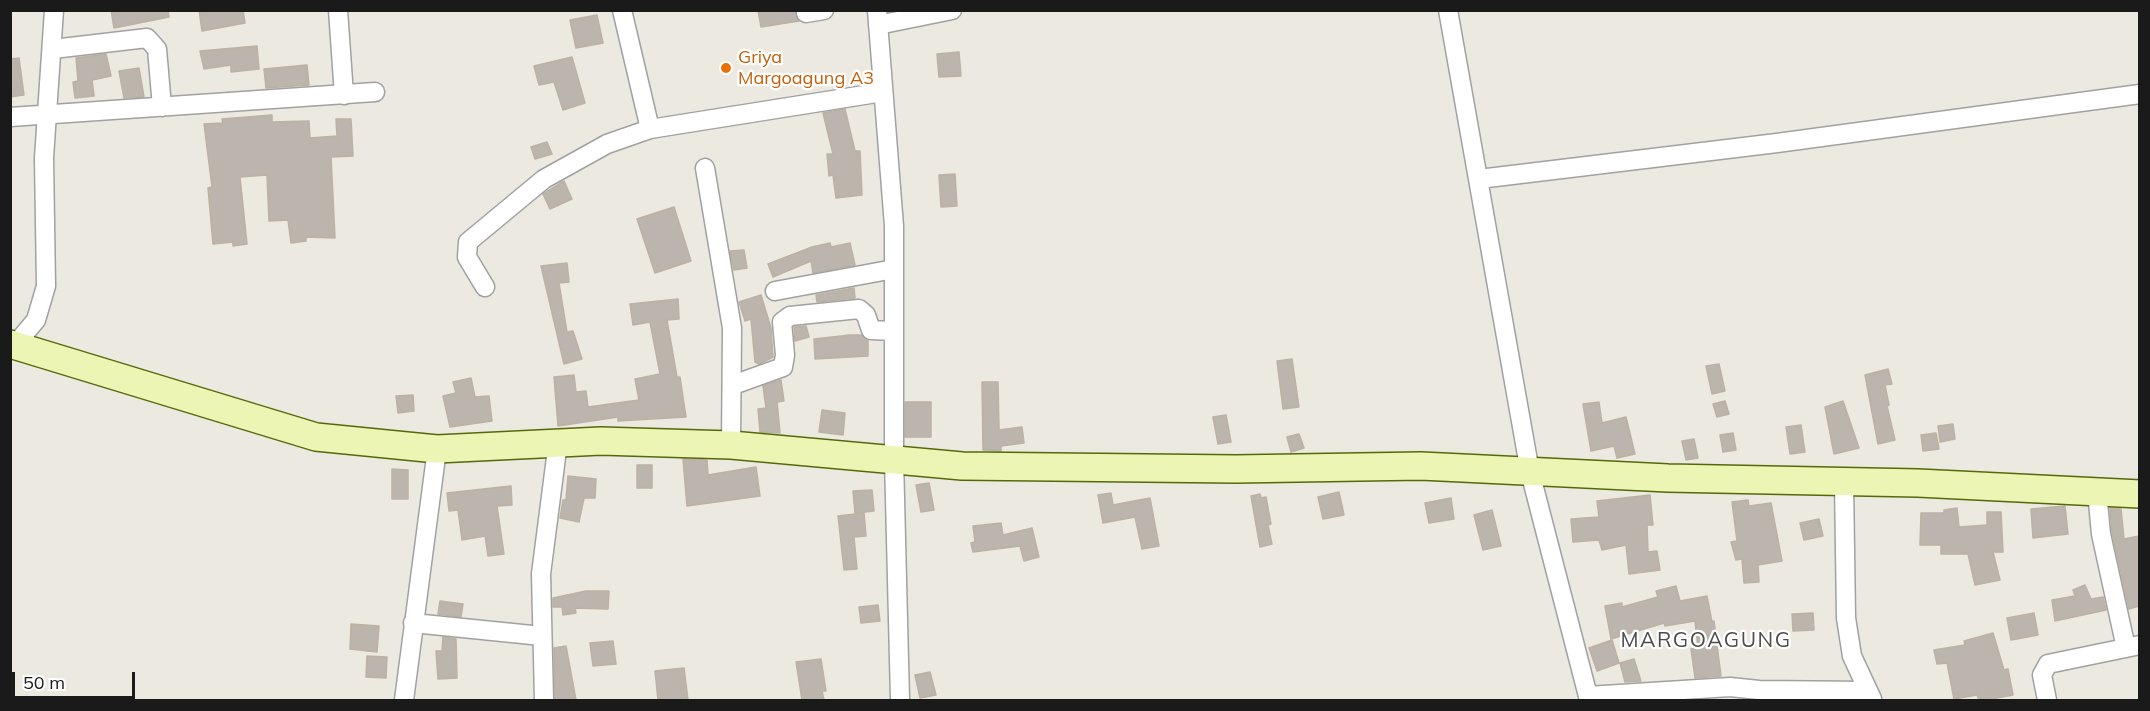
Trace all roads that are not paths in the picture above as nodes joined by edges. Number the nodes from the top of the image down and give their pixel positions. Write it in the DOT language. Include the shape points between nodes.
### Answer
graph roads {
  1 [pos="54,10"];
  2 [pos="338,10"];
  3 [pos="622,10"];
  4 [pos="824,10"];
  5 [pos="952,10"];
  6 [pos="1448,10"];
  7 [pos="806,13"];
  8 [pos="878,18"];
  9 [pos="53,49"];
  10 [pos="375,92"];
  11 [pos="883,92"];
  12 [pos="2139,94"];
  13 [pos="344,95"];
  14 [pos="162,107"];
  15 [pos="49,115"];
  16 [pos="10,117"];
  17 [pos="650,129"];
  18 [pos="705,168"];
  19 [pos="1479,179"];
  20 [pos="894,268"];
  21 [pos="484,286"];
  22 [pos="775,291"];
  23 [pos="894,331"];
  24 [pos="20,342"];
  25 [pos="733,385"];
  26 [pos="558,442"];
  27 [pos="731,445"];
  28 [pos="437,449"];
  29 [pos="894,459"];
  30 [pos="1530,472"];
  31 [pos="1844,482"];
  32 [pos="2097,492"];
  33 [pos="2139,494"];
  34 [pos="413,623"];
  35 [pos="542,636"];
  36 [pos="2133,647"];
  37 [pos="1870,696"];
  38 [pos="1588,698"];
  39 [pos="404,700"];
  40 [pos="544,700"];
  41 [pos="900,700"];
  42 [pos="2047,700"];
  1 -- 9 [label="street"];
  2 -- 13 [label="street"];
  3 -- 17 [label="street"];
  4 -- 7 [label="street"];
  5 -- 8 [label="street"];
  6 -- 19 [label="street"];
  8 -- 11 [label="street"];
  9 -- 14 [label="street" via="147,38 157,48"];
  9 -- 15 [label="street"];
  10 -- 13 [label="street"];
  11 -- 17 [label="street"];
  11 -- 20 [label="street"];
  12 -- 19 [label="street"];
  13 -- 14 [label="street"];
  14 -- 15 [label="street"];
  15 -- 16 [label="street"];
  15 -- 24 [label="street" via="44,158 46,286 40,310"];
  17 -- 21 [label="street" via="607,144 569,164 478,231 466,249"];
  18 -- 25 [label="street" via="730,302"];
  19 -- 30 [label="street"];
  20 -- 22 [label="street"];
  20 -- 23 [label="street"];
  23 -- 25 [label="street" via="871,330 866,315 859,309 790,316 782,321 783,367"];
  23 -- 29 [label="street"];
  24 -- 28 [label="street" via="316,437"];
  25 -- 27 [label="street"];
  26 -- 27 [label="street"];
  26 -- 28 [label="street"];
  26 -- 35 [label="street" via="541,574"];
  27 -- 29 [label="street"];
  28 -- 34 [label="street"];
  29 -- 30 [label="street" via="962,466 1421,466"];
  29 -- 41 [label="street"];
  30 -- 31 [label="street"];
  30 -- 38 [label="street"];
  31 -- 32 [label="street"];
  31 -- 37 [label="street" via="1846,618 1852,656"];
  32 -- 33 [label="street"];
  32 -- 36 [label="street" via="2101,534"];
  34 -- 35 [label="street"];
  34 -- 39 [label="street"];
  35 -- 40 [label="street"];
  36 -- 42 [label="street" via="2048,664 2042,675"];
  37 -- 38 [label="street" via="1730,687"];
}
